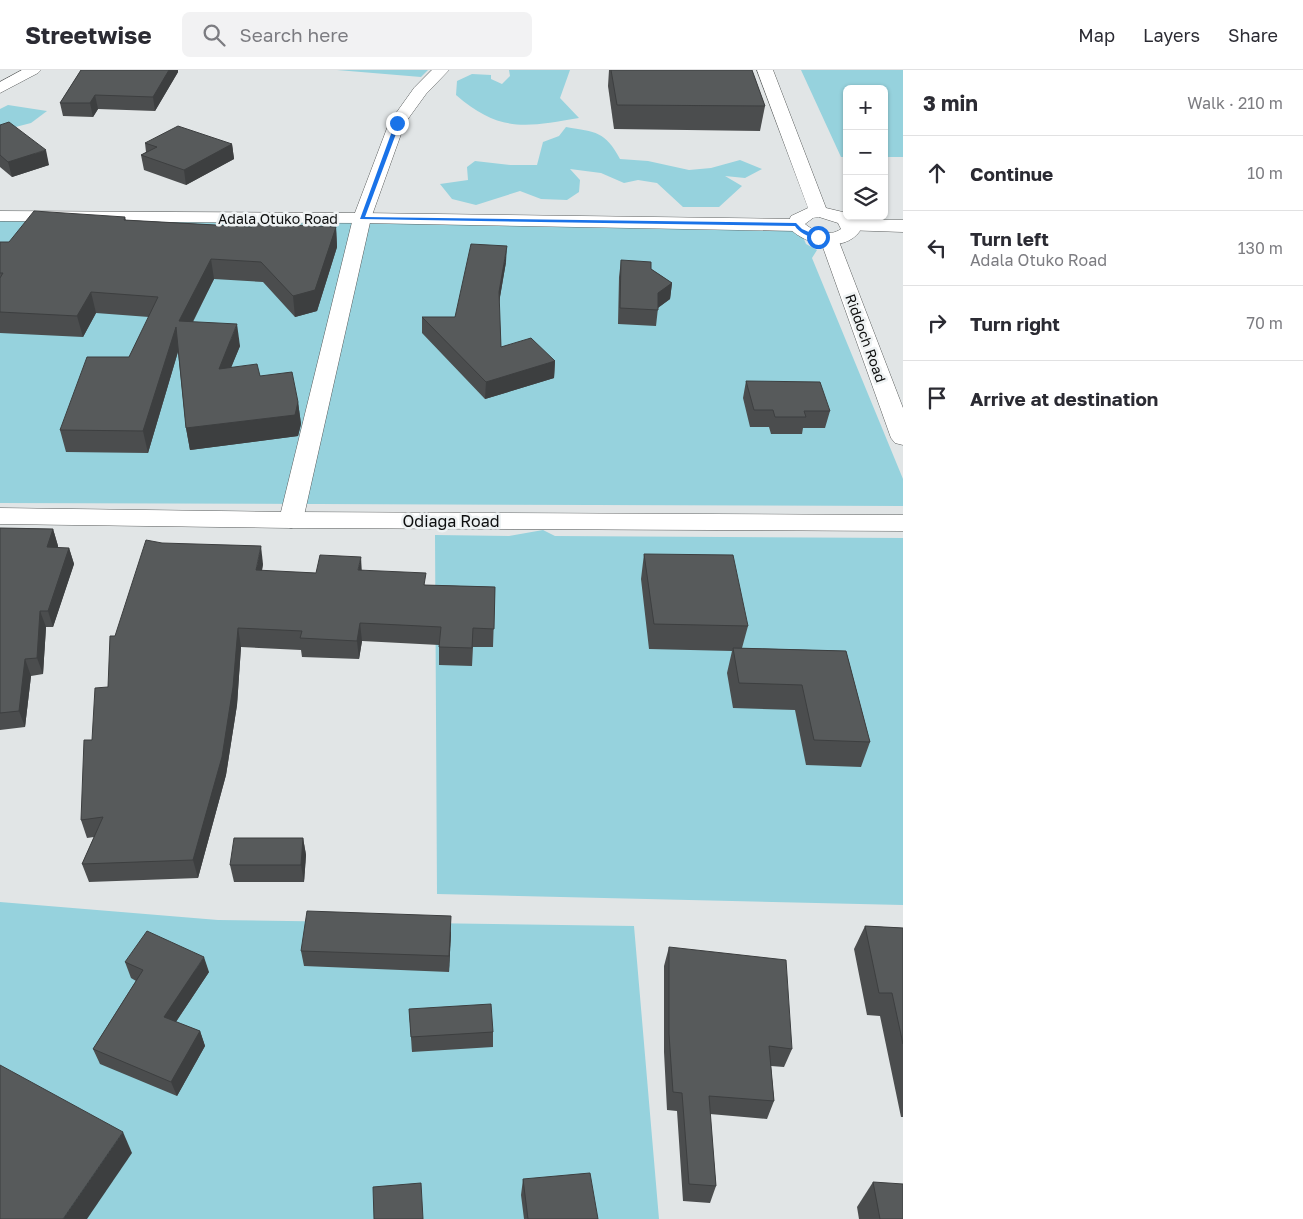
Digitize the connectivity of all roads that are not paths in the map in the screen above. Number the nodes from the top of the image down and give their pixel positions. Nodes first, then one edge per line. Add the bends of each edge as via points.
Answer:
1 (33, 70) edge
2 (440, 70) edge
3 (765, 70) edge
4 (0, 88) edge
5 (819, 212) junction
6 (0, 216) edge
7 (362, 218) junction
8 (796, 225) junction
9 (851, 226) junction
10 (903, 226) edge
11 (829, 239) junction
12 (903, 438) edge
13 (0, 516) edge
14 (292, 520) junction
15 (903, 523) edge

1 - 4 street
2 - 7 street via 397,123
3 - 5 street
5 - 8 street via 801,216
5 - 9 street via 840,216
6 - 7 street, Adala Otuko Road
7 - 8 street, Adala Otuko Road
7 - 14 street
8 - 11 street via 808,234
9 - 10 street
9 - 11 street via 847,235
11 - 12 street, Riddoch Road
13 - 14 street, Odiaga Road
14 - 15 street, Odiaga Road

